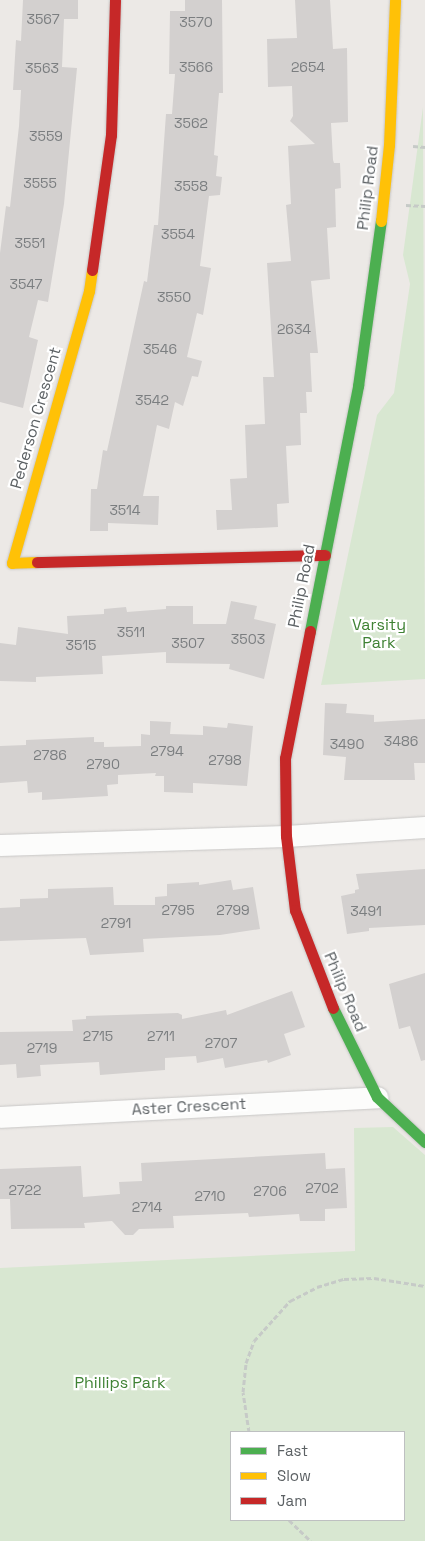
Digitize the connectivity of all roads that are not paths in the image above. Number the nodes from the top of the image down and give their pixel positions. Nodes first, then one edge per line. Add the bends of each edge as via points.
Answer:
1 (115, 0) edge
2 (395, 0) edge
3 (324, 555) junction
4 (425, 827) edge
5 (286, 836) junction
6 (0, 845) edge
7 (377, 1097) junction
8 (0, 1117) edge
9 (425, 1142) edge

1 - 3 street, Pederson Crescent via 112,135 89,291 12,563
2 - 3 street, Philip Road via 389,144 383,203 358,386
3 - 5 street, Philip Road via 285,758
4 - 5 street
5 - 6 street
5 - 7 street, Philip Road via 295,910 337,1019
7 - 8 street, Aster Crescent
7 - 9 street, Philip Road

